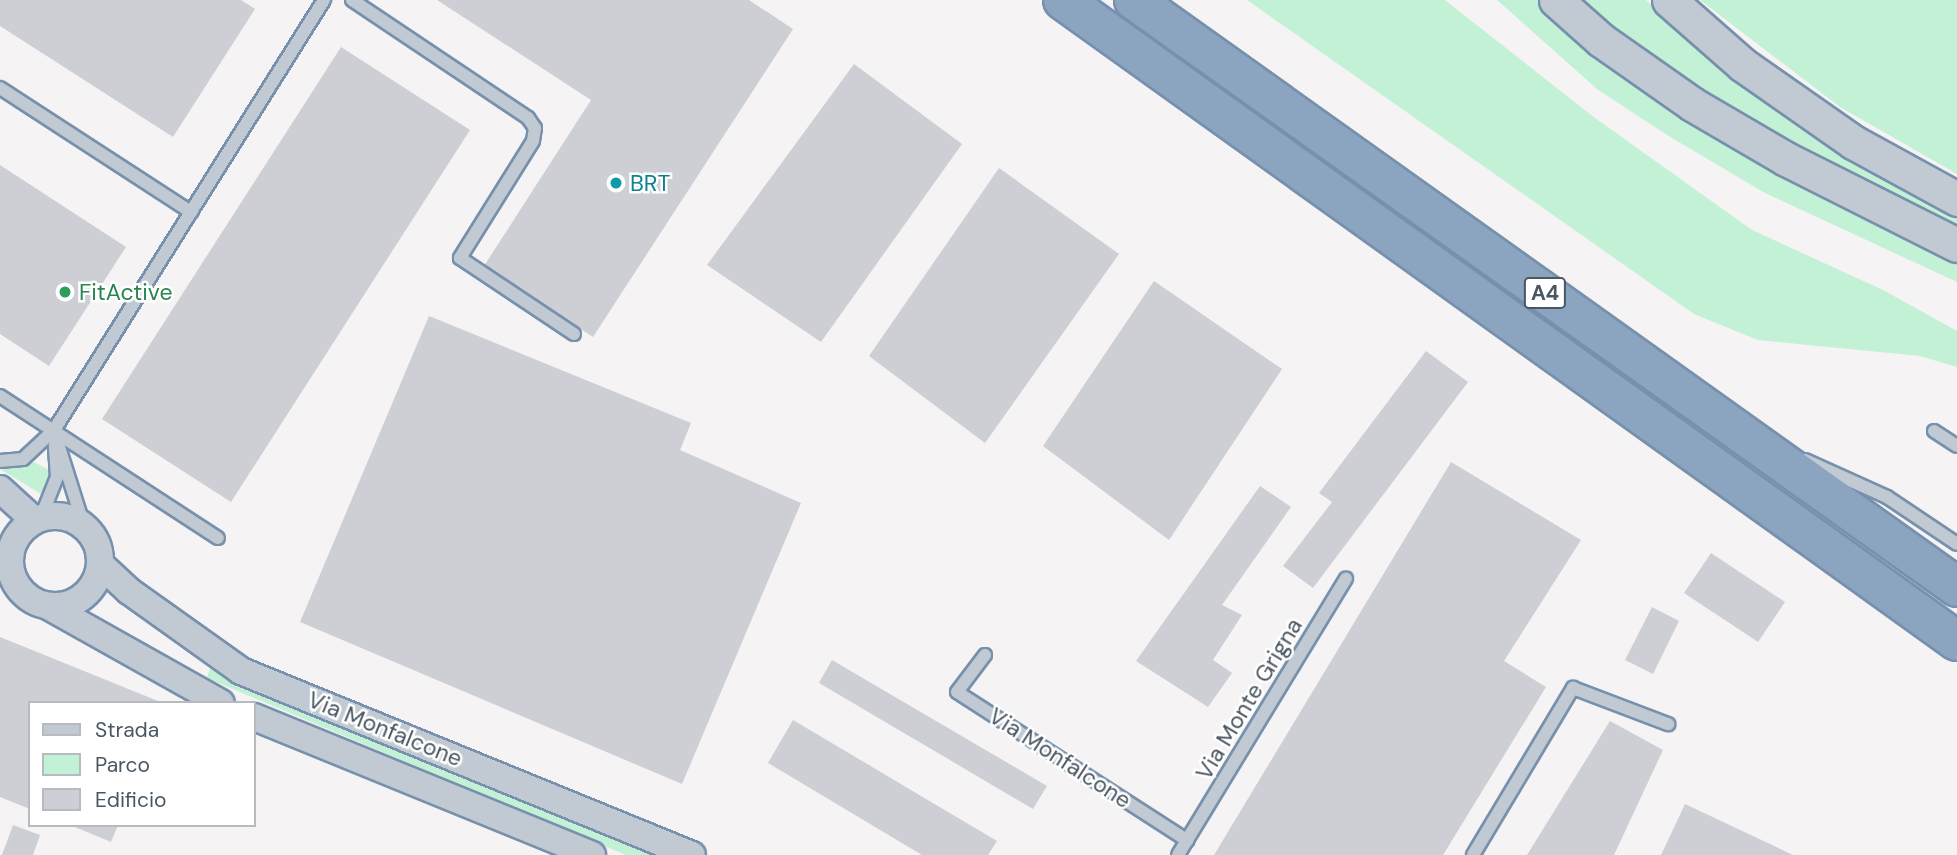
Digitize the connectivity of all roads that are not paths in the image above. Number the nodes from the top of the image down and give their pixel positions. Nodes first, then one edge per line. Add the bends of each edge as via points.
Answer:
1 (309, 0) edge
2 (324, 0) edge
3 (352, 0) edge
4 (1063, 0) edge
5 (1134, 0) edge
6 (1556, 0) edge
7 (1669, 0) edge
8 (316, 12) junction
9 (0, 88) edge
10 (1957, 199) edge
11 (191, 212) junction
12 (1957, 245) edge
13 (574, 334) dead end
14 (0, 396) edge
15 (54, 430) junction
16 (1934, 431) dead end
17 (1752, 440) junction
18 (1957, 446) edge
19 (0, 461) edge
20 (0, 489) edge
21 (38, 519) junction
22 (84, 526) junction
23 (218, 538) dead end
24 (6, 543) edge
25 (1957, 544) edge
26 (100, 564) junction
27 (1346, 579) dead end
28 (1957, 587) edge
29 (8, 593) edge
30 (48, 606) junction
31 (1957, 641) edge
32 (985, 655) dead end
33 (217, 701) edge
34 (256, 718) edge
35 (1668, 724) dead end
36 (1187, 840) junction
37 (592, 855) edge
38 (692, 855) edge
39 (1178, 855) edge
40 (1473, 855) edge

1 - 8 lane
2 - 8 lane
3 - 13 lane via 528,118 535,128 533,141 460,258
4 - 31 highway, A4
5 - 17 highway, A4
6 - 12 street via 1601,40 1692,104 1786,159
7 - 10 street via 1743,65 1853,142
8 - 11 lane
9 - 11 lane
11 - 15 lane
14 - 15 lane
15 - 19 lane via 23,459
15 - 21 lane via 57,478
15 - 22 lane
15 - 23 lane
16 - 18 lane
17 - 25 lane via 1858,481
17 - 28 highway, A4
20 - 21 street
21 - 22 street via 70,518
21 - 24 street
22 - 26 street via 99,548
24 - 29 street
26 - 30 street via 93,586 83,597 64,606
26 - 38 street, Via Monfalcone via 241,671
27 - 36 lane, Via Monte Grigna
29 - 30 street
30 - 33 street
32 - 36 lane, Via Monfalcone via 957,692
34 - 37 street, Via Monfalcone
35 - 40 lane via 1573,688
36 - 39 lane

